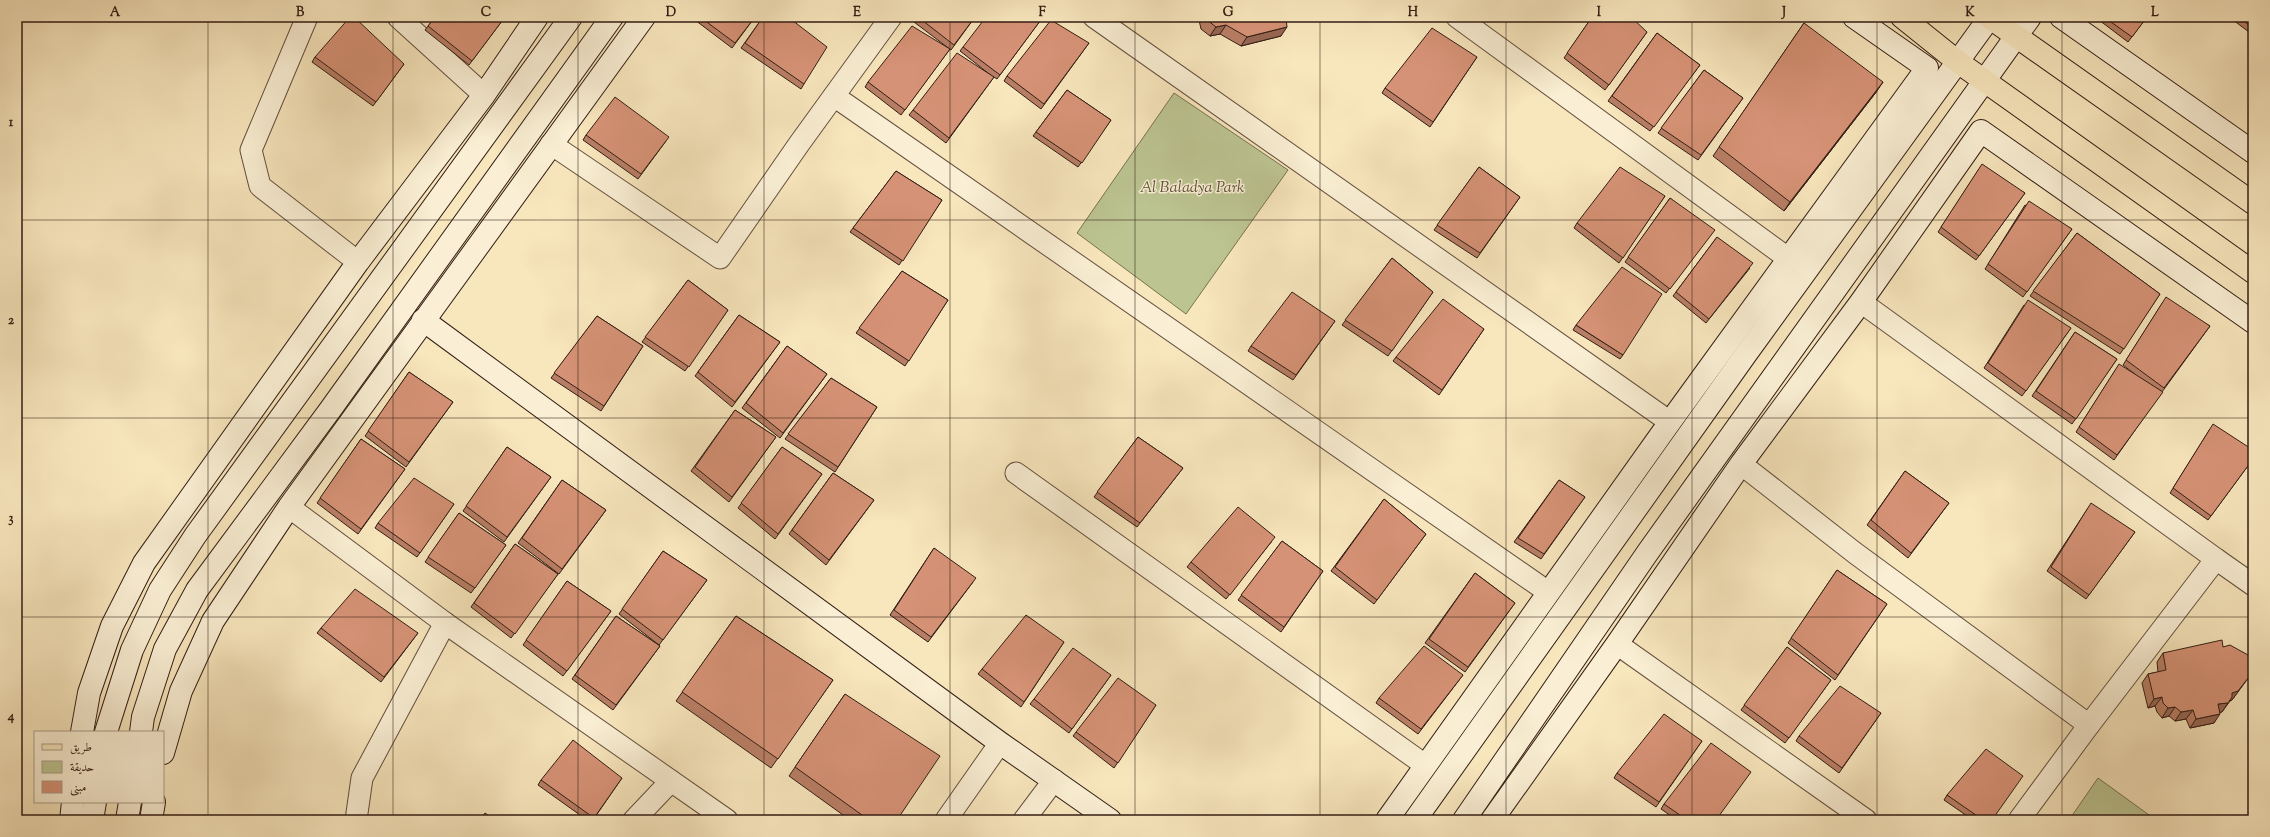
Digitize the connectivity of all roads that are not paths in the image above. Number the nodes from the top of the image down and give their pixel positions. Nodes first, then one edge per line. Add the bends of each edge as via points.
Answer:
1 (307, 17) edge
2 (398, 17) edge
3 (536, 17) edge
4 (571, 17) edge
5 (612, 17) edge
6 (644, 17) edge
7 (891, 17) edge
8 (1094, 17) edge
9 (1457, 17) edge
10 (1854, 17) edge
11 (1902, 17) edge
12 (1990, 17) edge
13 (2030, 17) edge
14 (2061, 17) edge
15 (2017, 36) junction
16 (1958, 62) junction
17 (1986, 81) junction
18 (484, 95) junction
19 (834, 96) junction
20 (551, 144) junction
21 (2253, 152) edge
22 (2253, 203) edge
23 (1789, 259) junction
24 (358, 262) junction
25 (2253, 272) edge
26 (1861, 302) junction
27 (423, 320) junction
28 (2253, 322) edge
29 (1670, 422) junction
30 (1741, 464) junction
31 (1016, 473) dead end
32 (290, 507) junction
33 (2216, 559) junction
34 (2253, 585) edge
35 (1548, 592) junction
36 (446, 623) junction
37 (1617, 644) junction
38 (2089, 725) junction
39 (82, 731) edge
40 (106, 731) edge
41 (141, 731) edge
42 (1000, 743) junction
43 (164, 750) edge
44 (1425, 765) junction
45 (1054, 780) junction
46 (671, 781) junction
47 (73, 803) edge
48 (95, 803) edge
49 (130, 803) edge
50 (154, 803) edge
51 (1496, 818) edge
52 (71, 820) edge
53 (92, 820) edge
54 (127, 820) edge
55 (151, 820) edge
56 (356, 820) edge
57 (634, 820) edge
58 (727, 820) edge
59 (946, 820) edge
60 (1024, 820) edge
61 (1110, 820) edge
62 (1387, 820) edge
63 (1415, 820) edge
64 (1464, 820) edge
65 (1866, 820) edge
66 (2019, 820) edge

1 - 24 street via 251,150 260,186
2 - 18 street
3 - 18 main road
4 - 40 main road via 195,536 160,590 132,650
5 - 41 main road via 330,410 197,590 165,648 143,717
6 - 20 main road
7 - 19 street
8 - 29 street
9 - 23 street
10 - 23 main road via 1927,68
11 - 16 main road
12 - 15 main road
12 - 16 main road
13 - 15 main road
14 - 21 main road
15 - 17 main road
15 - 22 main road
16 - 17 main road
16 - 63 main road via 1746,354
17 - 25 main road
17 - 64 main road via 1648,552
18 - 24 main road
19 - 20 street via 720,258
19 - 35 street
20 - 27 main road
23 - 29 main road
24 - 39 main road via 144,563 112,626 89,693
26 - 28 main road via 1981,131
26 - 30 main road
26 - 33 street
27 - 32 main road
27 - 42 main road
29 - 35 main road
30 - 37 main road
30 - 38 street via 1855,553
31 - 44 street
32 - 36 street
32 - 43 main road via 213,621 181,691
33 - 34 street
33 - 38 street
35 - 44 main road
36 - 46 street
36 - 56 street via 362,778
37 - 51 main road
37 - 65 street
38 - 66 street
42 - 45 main road
42 - 59 street
44 - 62 main road
45 - 60 street
45 - 61 main road
46 - 57 street
46 - 58 street
47 - 52 main road
48 - 53 main road
49 - 54 main road
50 - 55 main road

